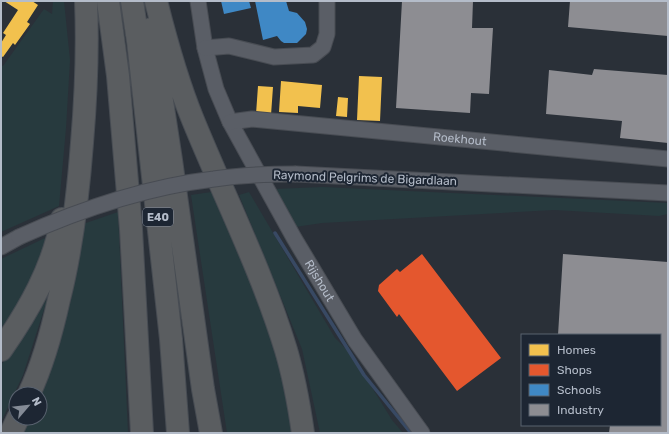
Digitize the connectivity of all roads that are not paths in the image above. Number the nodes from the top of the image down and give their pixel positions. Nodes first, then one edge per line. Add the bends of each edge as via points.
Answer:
1 (86, 1) edge
2 (108, 1) edge
3 (132, 1) edge
4 (146, 1) edge
5 (156, 1) edge
6 (198, 1) edge
7 (327, 1) edge
8 (205, 48) junction
9 (88, 49) junction
10 (230, 122) junction
11 (668, 159) edge
12 (668, 193) edge
13 (1, 247) edge
14 (1, 350) edge
15 (32, 386) edge
16 (142, 433) edge
17 (178, 433) edge
18 (212, 433) edge
19 (303, 433) edge
20 (422, 433) edge

1 - 9 highway
2 - 16 highway, E40 via 118,76 131,229
3 - 17 highway, E40 via 171,339
4 - 18 highway via 203,389
5 - 19 highway via 164,34 192,118 248,246 275,317 292,373
6 - 8 street
7 - 8 street via 327,34 323,47 313,55 274,57 229,46
8 - 10 street via 216,89
9 - 14 highway via 77,75 73,140 60,229 42,283
9 - 15 highway via 79,191 67,268 52,328
10 - 11 street, Roekhout via 252,119
10 - 20 street, Rijshout via 294,238 355,340
12 - 13 street, Raymond Pelgrims de Bigardlaan, bridge via 296,174 214,178 167,187 82,210

